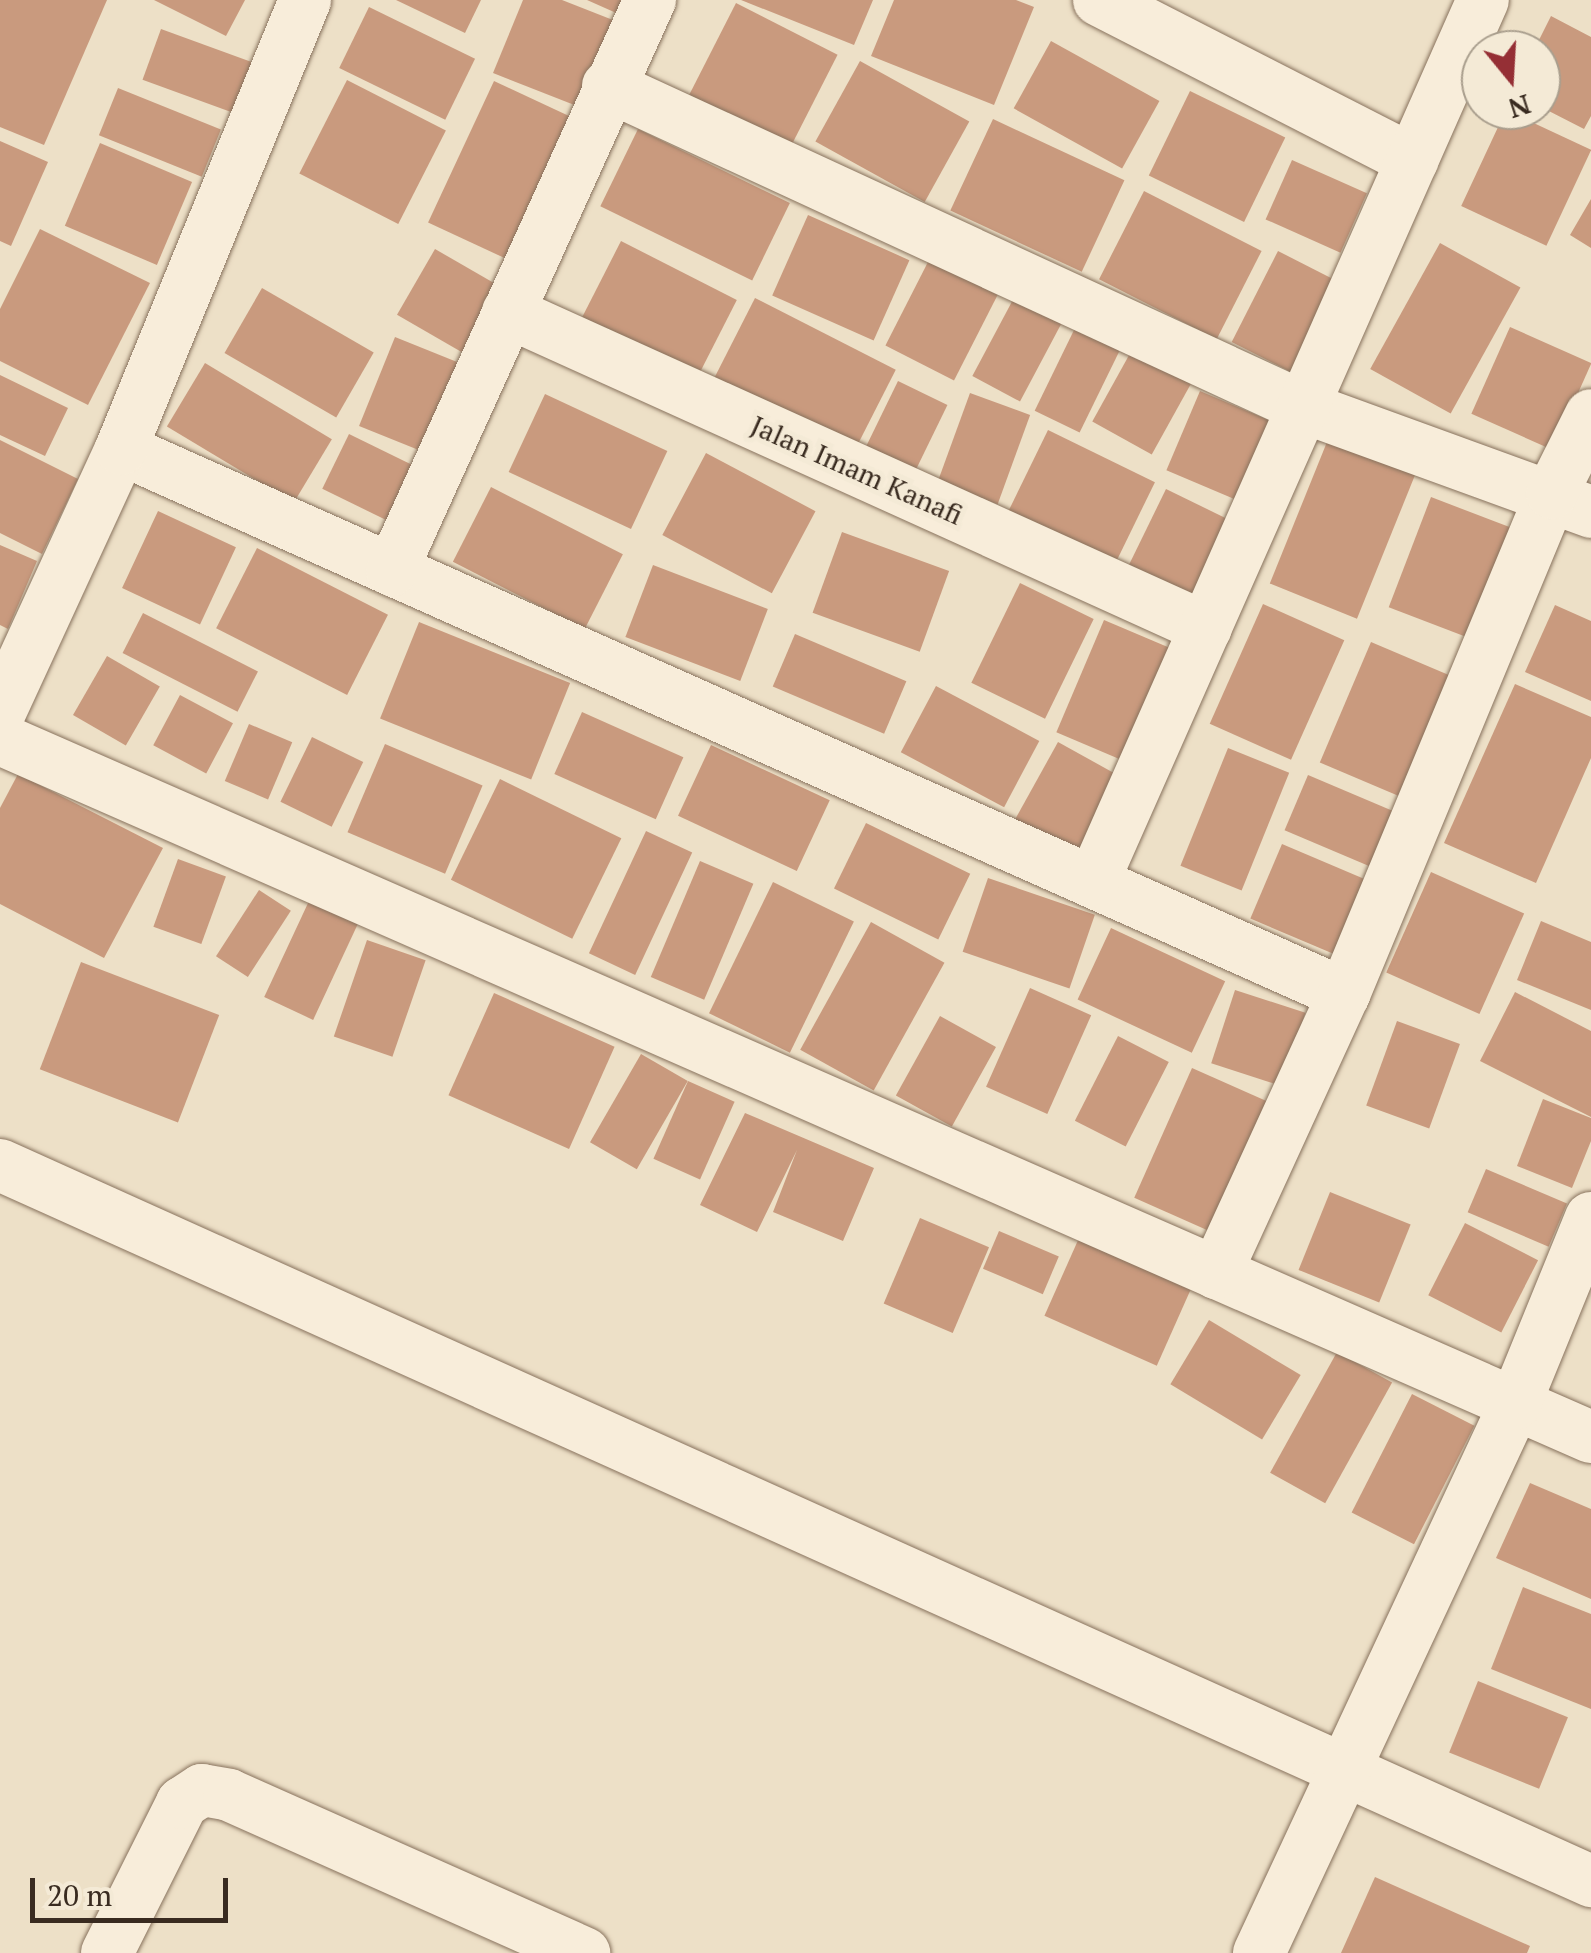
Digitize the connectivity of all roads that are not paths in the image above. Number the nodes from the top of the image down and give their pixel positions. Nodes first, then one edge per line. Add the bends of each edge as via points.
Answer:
1 (305, 0) edge
2 (650, 0) edge
3 (1099, 0) edge
4 (1483, 0) edge
5 (608, 86) junction
6 (1412, 160) junction
7 (508, 312) junction
8 (1303, 406) junction
9 (1591, 414) edge
10 (120, 449) junction
11 (1571, 502) edge
12 (392, 570) junction
13 (1206, 628) junction
14 (0, 712) edge
15 (0, 739) edge
16 (1093, 882) junction
17 (1344, 994) junction
18 (3, 1174) edge
19 (1591, 1218) edge
20 (1216, 1273) junction
21 (1516, 1404) junction
22 (1591, 1437) edge
23 (1350, 1770) junction
24 (1591, 1881) edge
25 (107, 1953) edge
26 (584, 1953) edge
27 (1259, 1953) edge

1 - 10 street
2 - 5 street
3 - 6 street
4 - 6 street
5 - 7 street
5 - 8 street
6 - 8 street
7 - 12 street
7 - 13 street, Jalan Imam Kanafi
8 - 11 street
8 - 13 street
9 - 11 street
10 - 12 street
10 - 14 street
11 - 17 street
12 - 16 street
13 - 16 street
15 - 20 street
16 - 17 street
17 - 20 street
18 - 23 street
19 - 21 street
20 - 21 street
21 - 22 street
21 - 23 street
23 - 24 street
23 - 27 street
25 - 26 street via 182,1803 202,1790 229,1795

